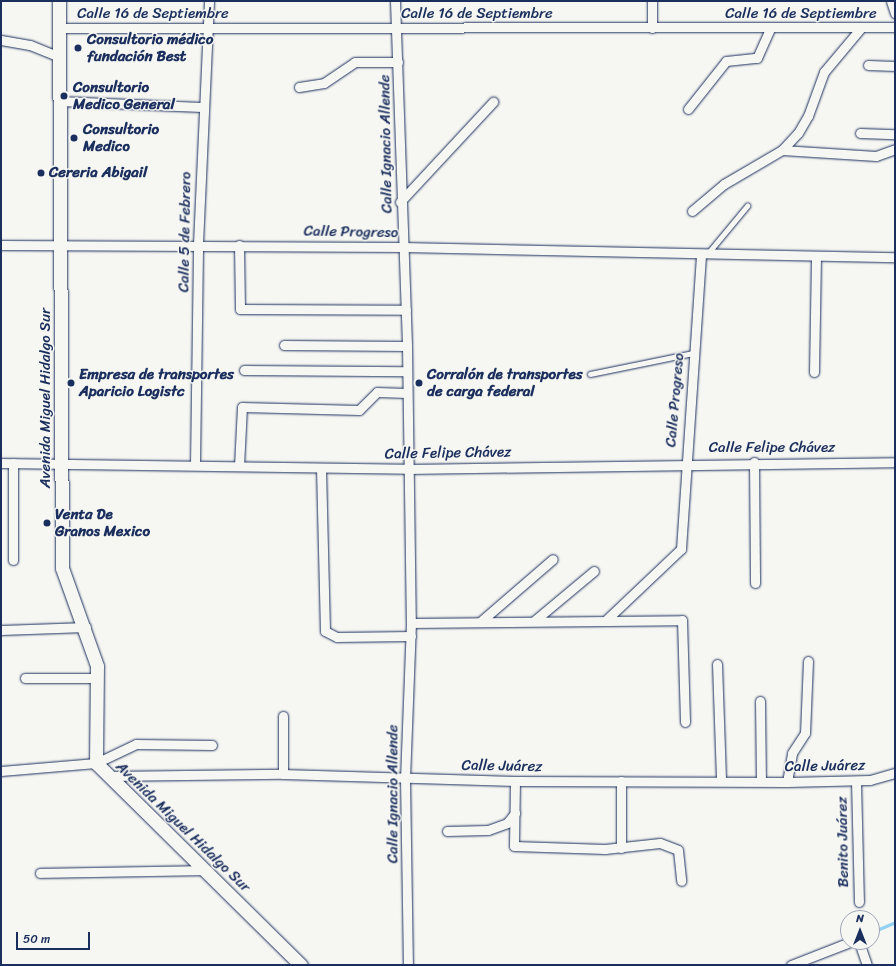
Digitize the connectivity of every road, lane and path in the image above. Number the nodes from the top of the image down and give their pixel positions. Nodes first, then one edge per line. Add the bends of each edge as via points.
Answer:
1 (59, 1) edge
2 (209, 1) edge
3 (395, 1) edge
4 (652, 1) edge
5 (891, 1) edge
6 (895, 13) edge
7 (895, 27) edge
8 (59, 28) junction
9 (208, 28) junction
10 (397, 28) junction
11 (652, 28) junction
12 (770, 29) junction
13 (860, 29) junction
14 (1, 40) edge
15 (59, 57) junction
16 (398, 62) junction
17 (868, 65) dead end
18 (895, 66) edge
19 (299, 87) dead end
20 (58, 100) junction
21 (493, 102) dead end
22 (203, 107) junction
23 (688, 109) dead end
24 (860, 133) dead end
25 (895, 134) edge
26 (895, 149) edge
27 (782, 150) junction
28 (400, 202) junction
29 (747, 206) dead end
30 (692, 211) dead end
31 (198, 244) junction
32 (1, 245) edge
33 (62, 245) junction
34 (239, 245) junction
35 (403, 247) junction
36 (705, 254) junction
37 (816, 257) junction
38 (895, 257) edge
39 (406, 310) junction
40 (284, 345) dead end
41 (407, 346) junction
42 (693, 353) junction
43 (244, 370) dead end
44 (407, 372) junction
45 (814, 372) dead end
46 (590, 374) dead end
47 (407, 393) junction
48 (684, 462) junction
49 (754, 462) junction
50 (895, 462) edge
51 (13, 463) junction
52 (62, 463) junction
53 (1, 464) edge
54 (195, 465) junction
55 (239, 466) junction
56 (321, 468) junction
57 (407, 469) junction
58 (554, 559) dead end
59 (13, 560) dead end
60 (594, 571) dead end
61 (755, 583) dead end
62 (534, 621) junction
63 (605, 621) junction
64 (480, 622) junction
65 (411, 623) junction
66 (86, 627) junction
67 (1, 630) edge
68 (411, 636) junction
69 (808, 661) dead end
70 (717, 664) dead end
71 (25, 678) dead end
72 (98, 678) junction
73 (760, 701) dead end
74 (283, 716) dead end
75 (685, 722) dead end
76 (212, 744) dead end
77 (96, 763) junction
78 (1, 771) edge
79 (895, 772) edge
80 (283, 774) junction
81 (107, 776) junction
82 (405, 778) junction
83 (515, 781) junction
84 (621, 781) junction
85 (721, 781) junction
86 (760, 781) junction
87 (856, 781) junction
88 (787, 782) junction
89 (515, 813) junction
90 (447, 831) dead end
91 (621, 848) junction
92 (205, 870) junction
93 (40, 874) dead end
94 (681, 881) dead end
95 (859, 902) dead end
96 (840, 946) edge
97 (862, 950) edge
98 (301, 965) edge
99 (408, 965) edge
100 (791, 965) edge
101 (867, 965) edge

1 - 8 main road, Avenida Miguel Hidalgo Sur
2 - 9 street, Calle 5 de Febrero
3 - 10 street, Calle Ignacio Allende
4 - 11 street
5 - 6 street
7 - 13 street, Calle 16 de Septiembre
8 - 9 street, Calle 16 de Septiembre
8 - 15 main road, Avenida Miguel Hidalgo Sur
9 - 10 street, Calle 16 de Septiembre
9 - 22 street, Calle 5 de Febrero
10 - 11 street, Calle 16 de Septiembre
10 - 16 street, Calle Ignacio Allende
11 - 12 street, Calle 16 de Septiembre
12 - 13 street, Calle 16 de Septiembre
12 - 23 street via 757,58 726,61
13 - 27 street via 824,72 808,116
14 - 15 street via 30,45
15 - 20 main road, Avenida Miguel Hidalgo Sur
16 - 19 street via 355,62 324,83
16 - 28 street, Calle Ignacio Allende
17 - 18 street
20 - 22 street
20 - 33 main road, Avenida Miguel Hidalgo Sur
21 - 28 street
22 - 31 street, Calle 5 de Febrero
24 - 25 street
26 - 27 street via 876,156
27 - 30 street via 724,184
28 - 35 street, Calle Ignacio Allende
29 - 36 lane
31 - 33 street, Calle Progreso
31 - 34 street, Calle Progreso
31 - 54 street, Calle 5 de Febrero
32 - 33 street, Calle Progreso
33 - 52 main road, Avenida Miguel Hidalgo Sur
34 - 35 street, Calle Progreso
34 - 39 street via 240,309
35 - 36 street, Calle Progreso
35 - 39 street, Calle Ignacio Allende
36 - 37 street, Calle Progreso
36 - 42 street, Calle Progreso
37 - 38 street, Calle Progreso
37 - 45 street
39 - 41 street, Calle Ignacio Allende
40 - 41 street
41 - 44 street, Calle Ignacio Allende
42 - 46 lane
42 - 48 street, Calle Progreso
43 - 44 street
44 - 47 street, Calle Ignacio Allende
47 - 55 street via 377,392 359,410 246,405 240,411
47 - 57 street, Calle Ignacio Allende
48 - 49 street, Calle Felipe Chávez
48 - 57 street, Calle Felipe Chávez
48 - 63 street, Calle Progreso via 681,549
49 - 50 street, Calle Felipe Chávez
49 - 61 street
51 - 52 street, Calle Felipe Chávez
51 - 53 street, Calle Felipe Chávez
51 - 59 street
52 - 54 street, Calle Felipe Chávez
52 - 66 main road, Avenida Miguel Hidalgo Sur via 62,568
54 - 55 street, Calle Felipe Chávez
55 - 56 street, Calle Felipe Chávez
56 - 57 street, Calle Felipe Chávez
56 - 68 street via 325,630 337,637
57 - 65 street, Calle Ignacio Allende
58 - 64 street
60 - 62 street
62 - 63 street
62 - 64 street
63 - 75 street via 682,620
64 - 65 street
65 - 68 street, Calle Ignacio Allende
66 - 67 street
66 - 72 main road, Avenida Miguel Hidalgo Sur
68 - 82 street, Calle Ignacio Allende
69 - 88 street via 805,733 792,753
70 - 85 street
71 - 72 street
72 - 77 main road, Avenida Miguel Hidalgo Sur
73 - 86 street
74 - 80 street
76 - 77 street via 136,744
77 - 78 street
77 - 81 main road, Avenida Miguel Hidalgo Sur
79 - 87 street, Calle Juárez
80 - 81 street, Calle Juárez
80 - 82 street, Calle Juárez
81 - 92 main road, Avenida Miguel Hidalgo Sur
82 - 83 street, Calle Juárez
82 - 99 street, Calle Ignacio Allende
83 - 84 street, Calle Juárez
83 - 89 street
84 - 85 street, Calle Juárez
84 - 91 street
85 - 86 street, Calle Juárez
86 - 88 street, Calle Juárez
87 - 88 street, Calle Juárez
87 - 95 street, Benito Juárez
89 - 90 street via 507,823 488,830
89 - 91 street via 513,839 517,848
91 - 94 street via 646,843 672,846 681,860
92 - 93 street
92 - 98 main road, Avenida Miguel Hidalgo Sur
96 - 100 street
97 - 101 street

